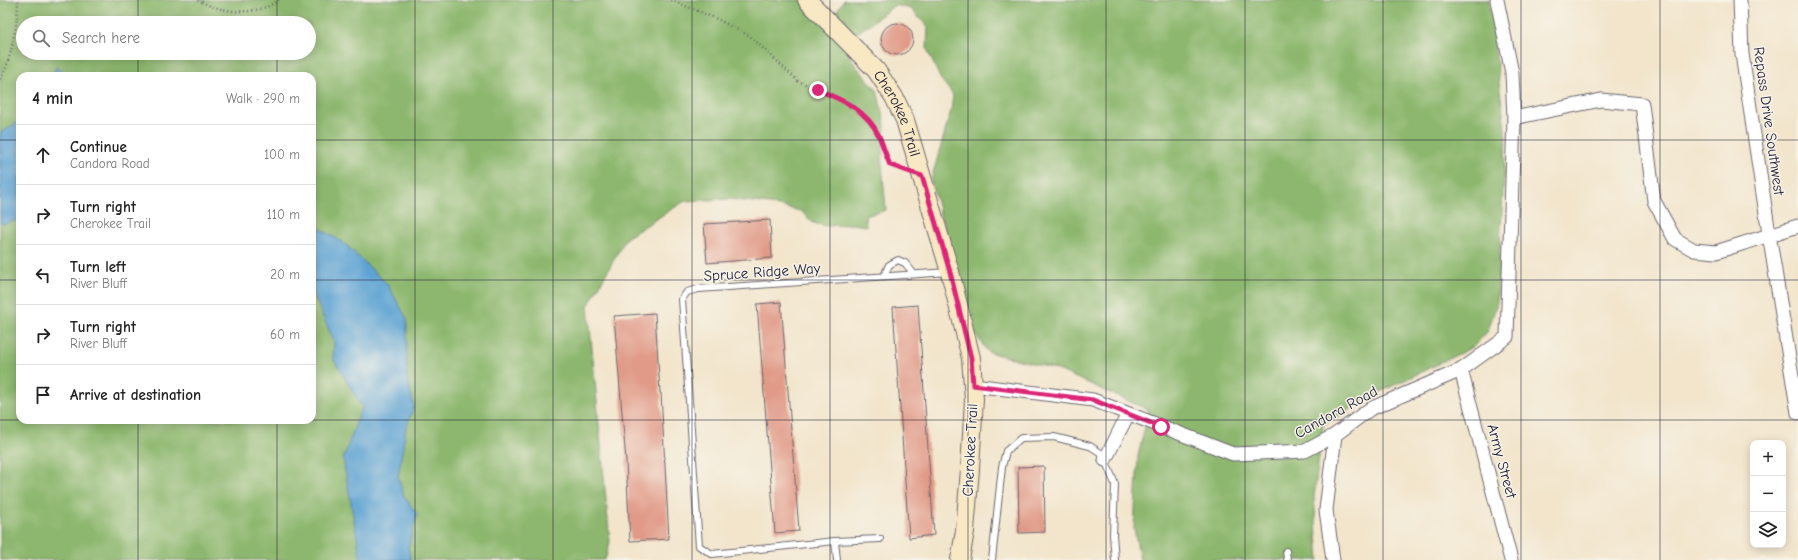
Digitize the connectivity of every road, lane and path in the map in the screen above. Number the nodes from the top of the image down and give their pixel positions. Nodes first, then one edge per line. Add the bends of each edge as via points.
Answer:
1 (18, 0) edge
2 (198, 0) edge
3 (278, 0) edge
4 (671, 0) edge
5 (807, 0) edge
6 (1497, 0) edge
7 (1740, 0) edge
8 (18, 16) edge
9 (16, 25) edge
10 (0, 79) edge
11 (1514, 118) junction
12 (922, 176) junction
13 (1798, 226) edge
14 (1769, 234) junction
15 (950, 272) junction
16 (914, 274) junction
17 (884, 276) junction
18 (1461, 370) junction
19 (973, 385) junction
20 (1798, 413) edge
21 (1128, 414) junction
22 (1335, 435) junction
23 (1105, 460) junction
24 (880, 539) dead end
25 (835, 541) junction
26 (1286, 551) dead end
27 (837, 560) edge
28 (960, 560) edge
29 (992, 560) edge
30 (1115, 560) edge
31 (1287, 560) edge
32 (1333, 560) edge
33 (1511, 560) edge

1 - 8 path
2 - 3 path via 214,8 230,11 260,9
4 - 12 path via 750,36 798,81 848,103 868,120 879,136 890,165
5 - 12 street, Cherokee Trail via 876,70 887,86 904,120
6 - 11 street via 1512,73
7 - 14 street, Repass Drive Southwest via 1742,54
9 - 10 path
11 - 14 street via 1601,100 1642,104 1654,201 1675,239 1694,250 1716,252
11 - 18 street, Candora Road via 1507,337
12 - 15 street, Cherokee Trail
13 - 14 street
14 - 20 street, Repass Drive Southwest
15 - 16 lane, Spruce Ridge Way
15 - 19 street, Cherokee Trail via 971,358
16 - 17 lane, Spruce Ridge Way
16 - 17 lane via 905,263 898,260 889,265
17 - 25 lane, Spruce Ridge Way via 698,289 687,292 682,299 699,546 712,554
18 - 22 street, Candora Road via 1370,409
18 - 33 street, Army Street
19 - 21 street, Candora Road via 1093,400
19 - 28 street, Cherokee Trail via 970,469
21 - 22 street, Candora Road via 1233,454 1305,451
21 - 23 street
22 - 32 street via 1326,510
23 - 29 lane via 1090,446 1054,437 1021,438 1006,451 1002,466
23 - 30 lane via 1115,484
24 - 25 lane
25 - 27 lane
26 - 31 lane

